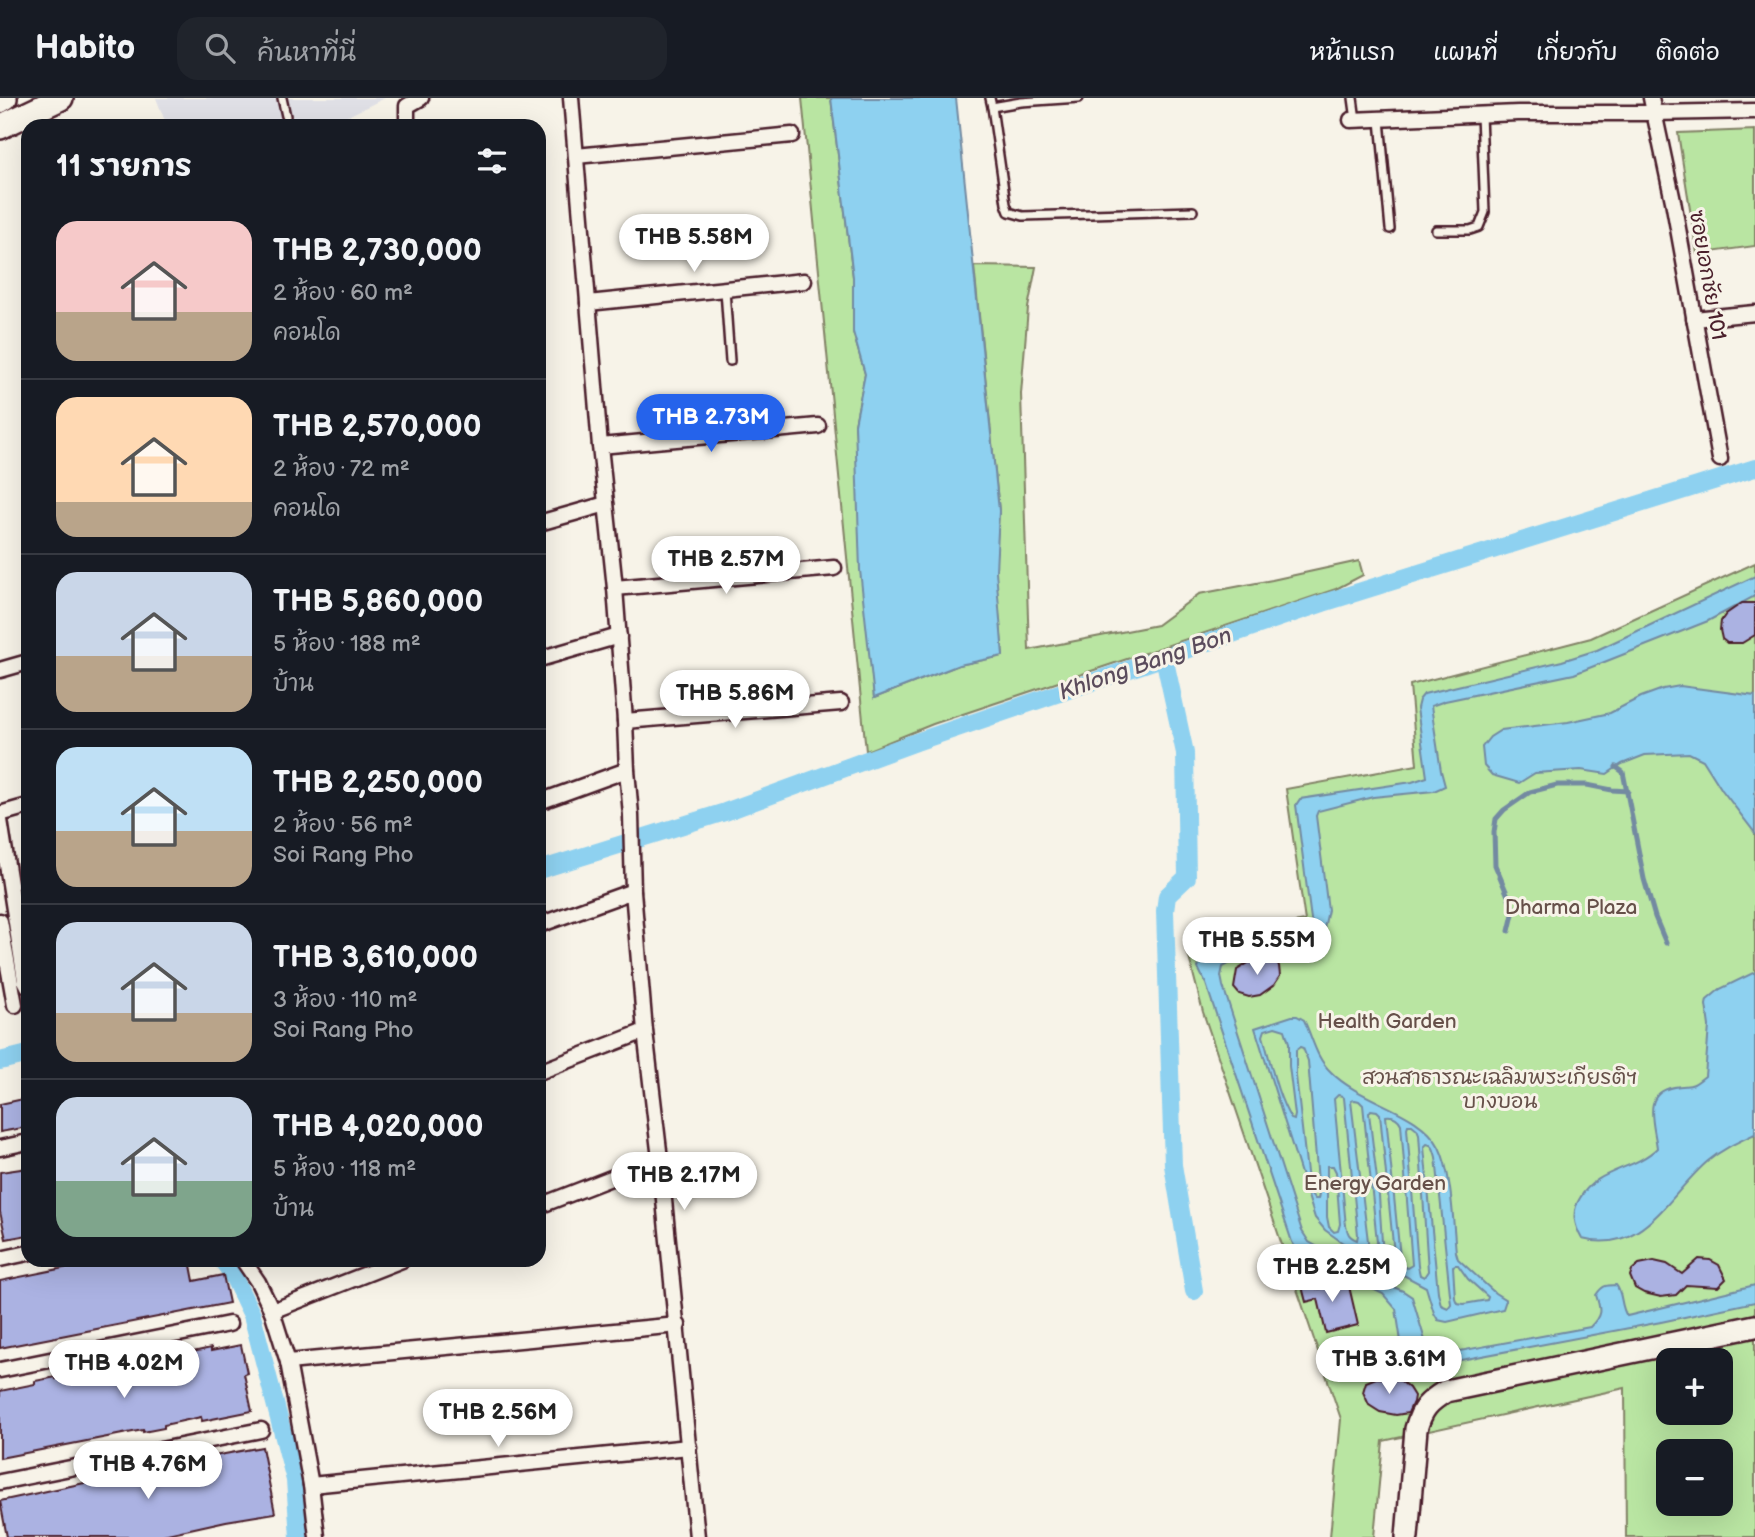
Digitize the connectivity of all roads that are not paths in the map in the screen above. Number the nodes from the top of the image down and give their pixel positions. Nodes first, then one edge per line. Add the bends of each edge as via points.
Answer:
1 (5, 98) edge
2 (61, 98) edge
3 (282, 98) edge
4 (421, 98) edge
5 (571, 98) edge
6 (990, 98) edge
7 (1079, 98) edge
8 (1353, 98) edge
9 (1651, 98) edge
10 (0, 101) edge
11 (992, 107) junction
12 (1755, 111) edge
13 (1654, 113) junction
14 (1481, 115) junction
15 (286, 116) dead end
16 (407, 119) edge
17 (1354, 120) joint
18 (1380, 120) junction
19 (0, 127) edge
20 (792, 135) dead end
21 (576, 156) junction
22 (1193, 211) dead end
23 (1390, 229) dead end
24 (1436, 230) dead end
25 (804, 281) dead end
26 (724, 289) junction
27 (588, 303) junction
28 (1755, 313) edge
29 (1694, 319) junction
30 (730, 362) dead end
31 (818, 426) dead end
32 (600, 446) junction
33 (1720, 459) dead end
34 (606, 504) junction
35 (546, 521) edge
36 (834, 568) dead end
37 (615, 588) junction
38 (619, 636) junction
39 (546, 657) edge
40 (21, 664) edge
41 (0, 670) edge
42 (841, 703) dead end
43 (625, 721) junction
44 (627, 770) junction
45 (546, 799) edge
46 (21, 808) edge
47 (0, 814) edge
48 (0, 820) edge
49 (633, 891) junction
50 (0, 920) edge
51 (546, 922) edge
52 (21, 961) edge
53 (15, 1005) dead end
54 (645, 1031) junction
55 (546, 1069) edge
56 (21, 1143) edge
57 (0, 1147) edge
58 (660, 1158) junction
59 (546, 1203) edge
60 (21, 1254) edge
61 (0, 1259) edge
62 (248, 1267) edge
63 (384, 1267) edge
64 (272, 1311) junction
65 (229, 1324) dead end
66 (678, 1325) junction
67 (1755, 1326) edge
68 (288, 1362) junction
69 (0, 1370) edge
70 (261, 1430) dead end
71 (689, 1447) junction
72 (0, 1482) edge
73 (311, 1485) junction
74 (317, 1537) edge
75 (697, 1537) edge
76 (1407, 1537) edge

1 - 10 main road
2 - 19 main road
3 - 15 lane
4 - 16 street via 407,106
5 - 21 street
6 - 11 lane
7 - 11 lane
8 - 17 lane
9 - 13 street, ซอยเอกชัย 101
11 - 22 lane via 1009,212 1023,216
12 - 13 street
13 - 14 street
13 - 29 street, ซอยเอกชัย 101
14 - 18 street
14 - 24 lane via 1485,212 1479,227
17 - 18 street
18 - 23 lane
20 - 21 street
21 - 27 street
25 - 26 street
26 - 27 street
26 - 30 lane
27 - 32 street
28 - 29 street
29 - 33 street, ซอยเอกชัย 101
31 - 32 street
32 - 34 street
34 - 35 street
34 - 37 street
36 - 37 street
37 - 38 street
38 - 39 street
38 - 43 street
40 - 41 street
42 - 43 street
43 - 44 street
44 - 45 street
44 - 49 street
46 - 47 street
48 - 52 street
49 - 51 street
49 - 54 street
50 - 53 street
54 - 55 street
54 - 58 street
56 - 57 street
58 - 59 street
58 - 66 street
60 - 61 street
62 - 64 street
63 - 64 street
64 - 68 street
65 - 69 street
66 - 68 street
66 - 71 street
67 - 76 street via 1446,1391 1431,1400 1416,1429
68 - 73 street
70 - 72 street
71 - 73 street
71 - 75 street
73 - 74 street

